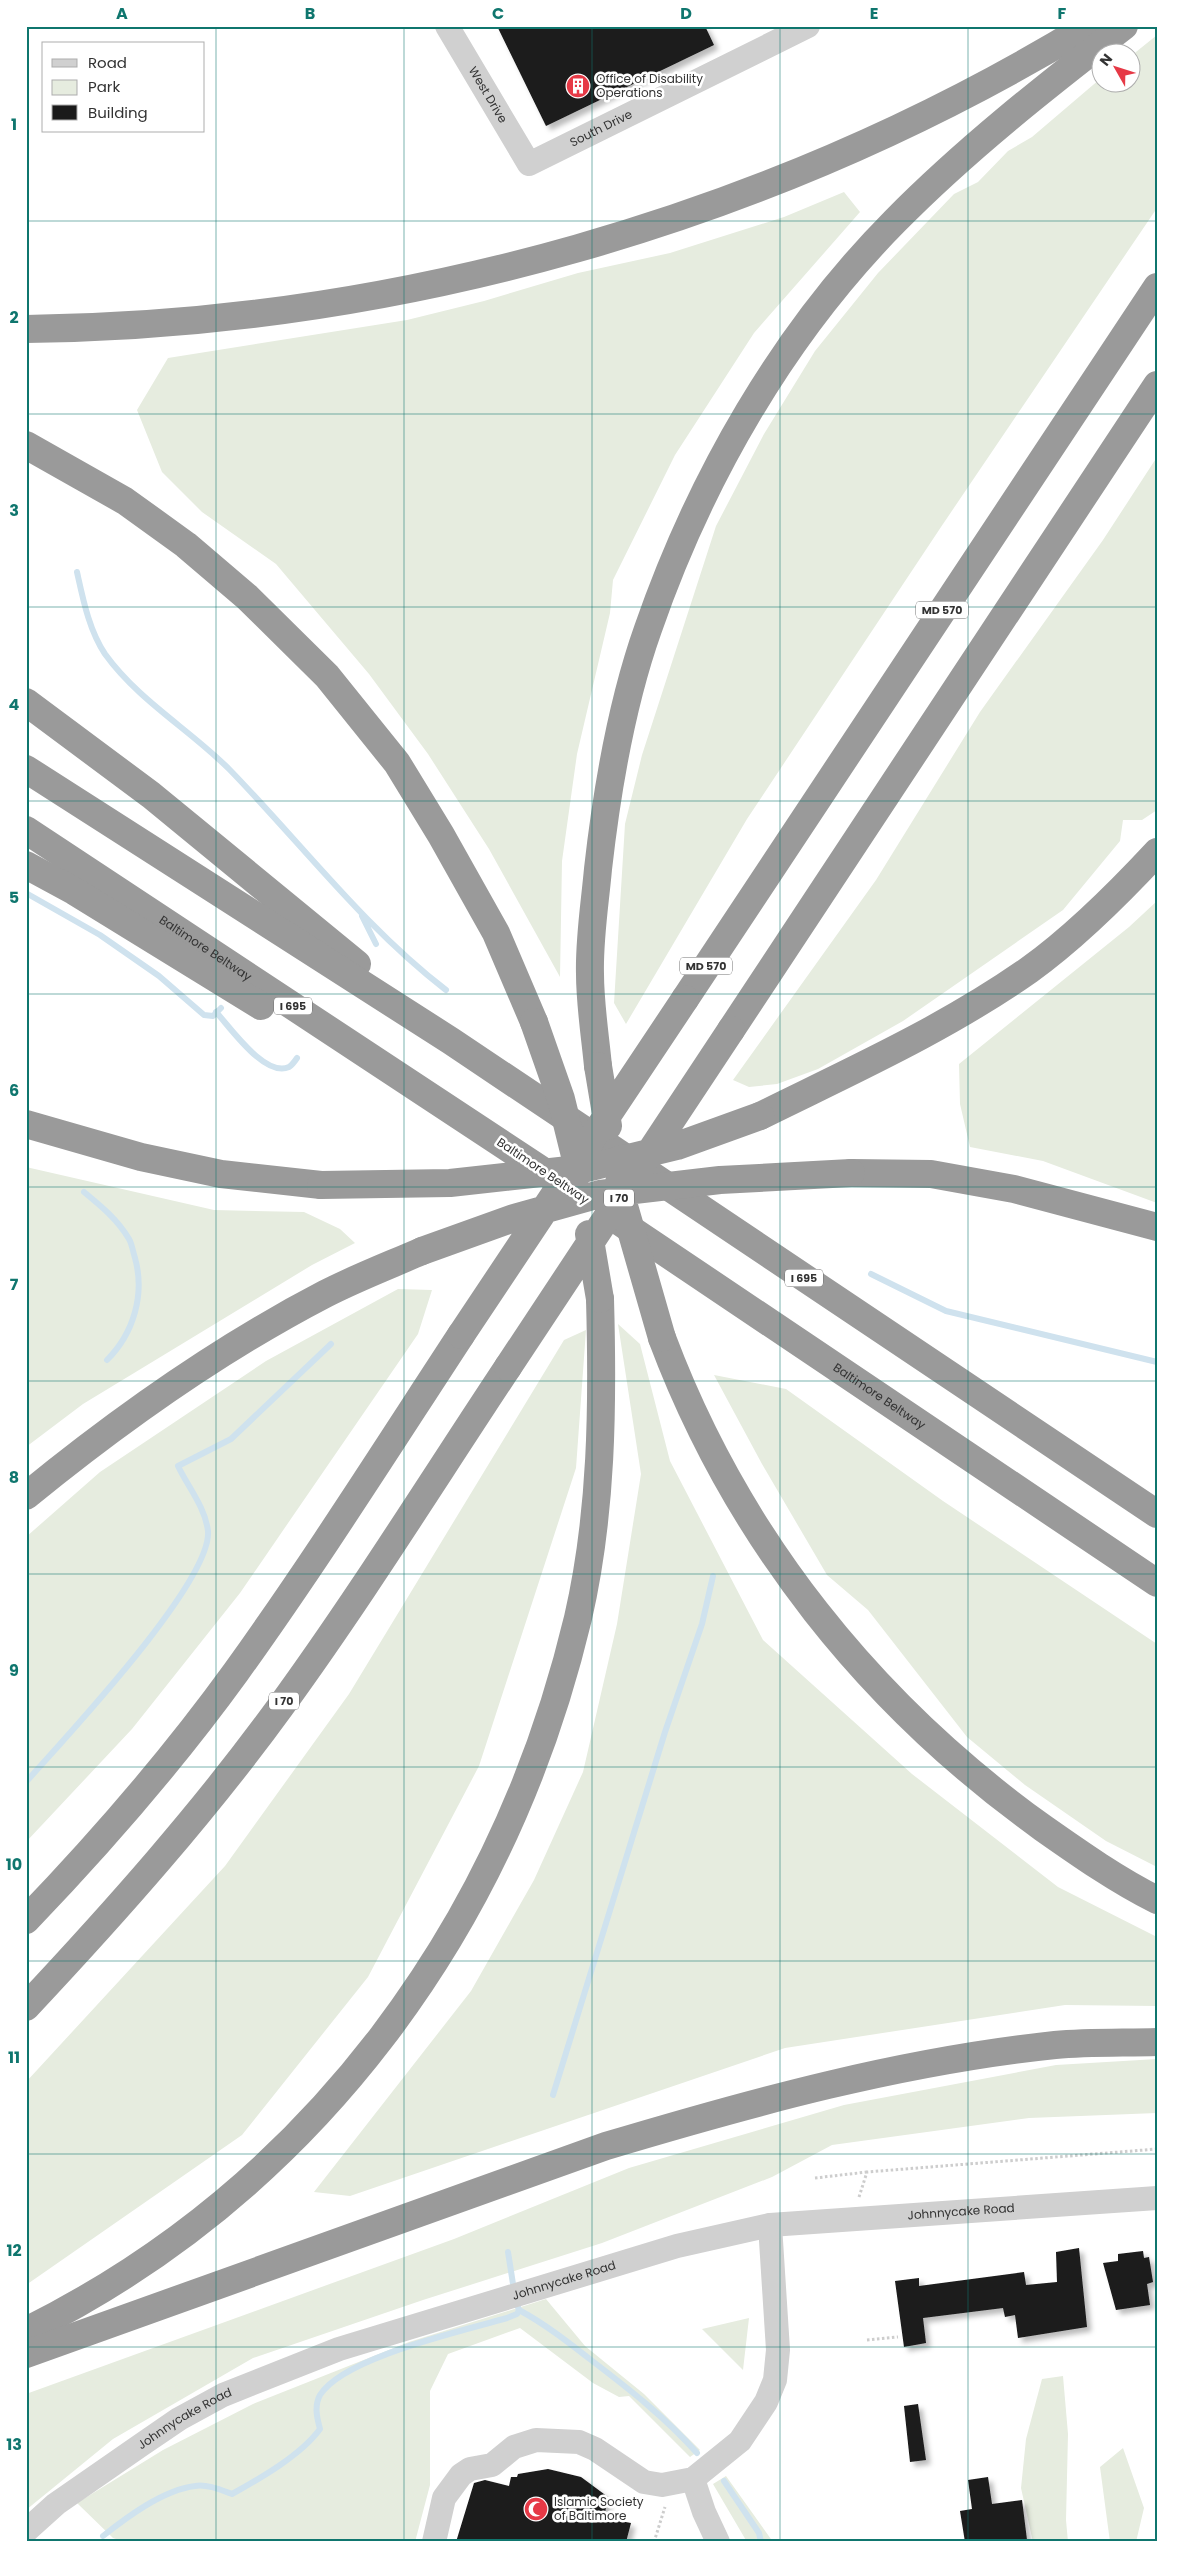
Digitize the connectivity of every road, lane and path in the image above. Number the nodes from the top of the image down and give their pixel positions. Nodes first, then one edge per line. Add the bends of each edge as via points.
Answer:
1 (447, 26) edge
2 (808, 26) edge
3 (1088, 26) edge
4 (1124, 26) edge
5 (529, 164) joint
6 (1157, 287) edge
7 (26, 329) edge
8 (1157, 385) edge
9 (26, 444) edge
10 (26, 702) edge
11 (26, 769) edge
12 (26, 830) edge
13 (1157, 852) edge
14 (26, 865) edge
15 (451, 1041) junction
16 (26, 1124) edge
17 (560, 1182) junction
18 (1157, 1227) edge
19 (26, 1496) edge
20 (1157, 1514) edge
21 (1157, 1583) edge
22 (1157, 1900) edge
23 (26, 1920) edge
24 (26, 2007) edge
25 (1157, 2042) edge
26 (1157, 2150) edge
27 (867, 2172) junction
28 (816, 2178) dead end
29 (1157, 2198) edge
30 (859, 2217) junction
31 (770, 2225) junction
32 (26, 2331) edge
33 (898, 2338) dead end
34 (867, 2340) dead end
35 (26, 2354) edge
36 (693, 2479) junction
37 (662, 2486) junction
38 (26, 2532) edge
39 (434, 2542) edge
40 (654, 2542) edge
41 (718, 2542) edge

1 - 5 street, West Drive
2 - 5 street, South Drive
3 - 7 highway via 969,94 899,129 786,178 586,246 408,288 280,310 158,324
4 - 22 highway, bridge via 993,131 900,216 811,320 772,374 737,433 675,558 647,630 629,694 603,819 590,974 598,1066 620,1197 662,1338 682,1392 765,1542 812,1608 866,1673 931,1738 999,1796 1072,1848
6 - 23 highway, MD 570, bridge via 312,1563 235,1673 152,1780
8 - 24 highway, I 70, bridge via 281,1706 197,1815 111,1917
9 - 32 highway, bridge via 125,500 186,545 247,597 327,676 397,763 496,933 534,1022 561,1099 578,1169 600,1299 603,1387 591,1546 560,1686 537,1753 482,1882 445,1946 378,2042 308,2126 261,2171 190,2229 119,2279 75,2307
10 - 15 highway via 151,795
11 - 15 highway, I 695
12 - 17 highway, Baltimore Beltway / I 695
13 - 16 highway, bridge via 1090,919 1030,969 959,1015 890,1053 760,1116 677,1146 587,1168 450,1183 321,1185 221,1174 141,1157
14 - 17 highway
15 - 20 highway, I 695
17 - 21 highway, Baltimore Beltway / I 695
18 - 19 highway, bridge via 1014,1189 931,1174 851,1173 720,1180 600,1194 514,1218 422,1251 326,1294 246,1339 132,1414
25 - 35 highway via 1056,2045 878,2073 698,2119 606,2146
26 - 27 path
27 - 28 path
27 - 30 path via 860,2195
29 - 30 street, Johnnycake Road
30 - 31 street, Johnnycake Road
31 - 36 street via 778,2350 775,2380 766,2402 740,2441
31 - 38 street, Johnnycake Road via 677,2246 348,2346 267,2376 179,2419 56,2504
33 - 34 path
36 - 37 street
36 - 41 street
37 - 39 street via 644,2482 579,2442 536,2440 514,2447 492,2465 461,2474 444,2498
37 - 40 path via 664,2507

